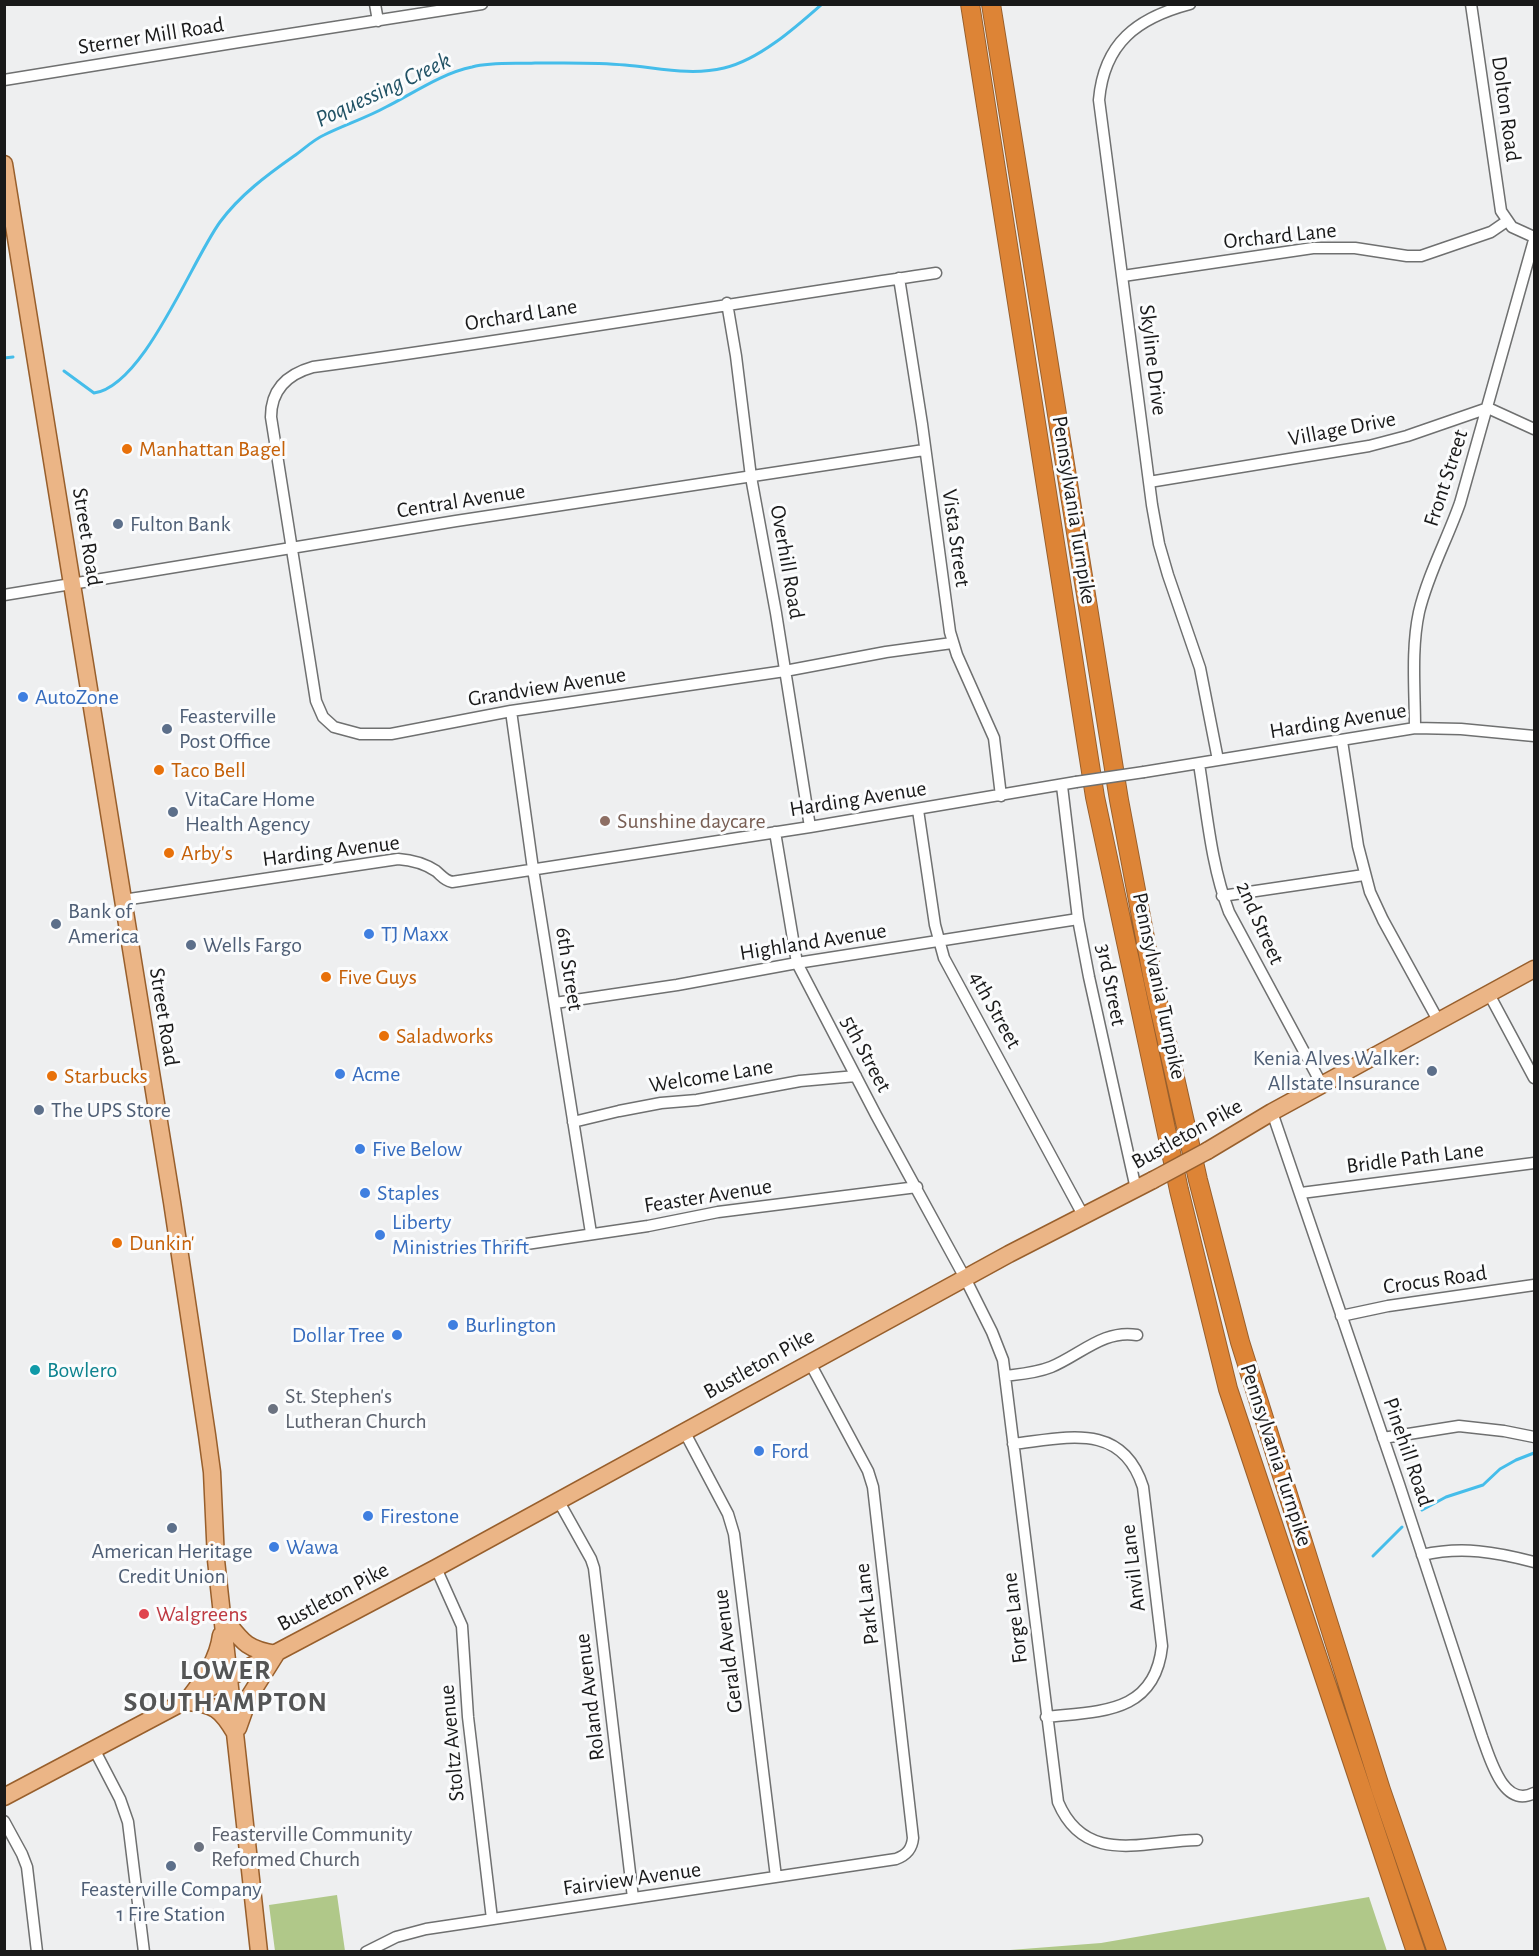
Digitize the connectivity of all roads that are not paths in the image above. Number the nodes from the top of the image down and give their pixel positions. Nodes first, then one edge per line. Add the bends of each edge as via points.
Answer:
1 (375, 4) edge
2 (482, 4) edge
3 (970, 4) edge
4 (990, 4) edge
5 (1190, 4) edge
6 (1470, 4) edge
7 (378, 21) junction
8 (4, 80) edge
9 (4, 164) edge
10 (1507, 221) junction
11 (1534, 239) edge
12 (936, 273) dead end
13 (1123, 276) junction
14 (899, 278) junction
15 (728, 303) junction
16 (1488, 408) junction
17 (1534, 429) edge
18 (924, 450) junction
19 (751, 477) junction
20 (1149, 482) junction
21 (291, 548) junction
22 (72, 584) junction
23 (4, 595) edge
24 (952, 643) junction
25 (785, 671) junction
26 (511, 711) junction
27 (1415, 728) junction
28 (1534, 736) edge
29 (1342, 741) junction
30 (1218, 760) junction
31 (1200, 764) junction
32 (1062, 786) junction
33 (1001, 796) junction
34 (918, 810) junction
35 (810, 827) junction
36 (775, 832) junction
37 (533, 870) junction
38 (1364, 875) junction
39 (1222, 896) junction
40 (123, 900) junction
41 (1078, 919) junction
42 (938, 941) junction
43 (796, 963) junction
44 (1534, 969) edge
45 (1490, 994) junction
46 (555, 1003) junction
47 (1439, 1022) junction
48 (856, 1076) junction
49 (1534, 1078) edge
50 (1322, 1085) junction
51 (1272, 1112) junction
52 (573, 1122) junction
53 (1534, 1163) edge
54 (917, 1187) junction
55 (1136, 1189) junction
56 (1301, 1193) junction
57 (1083, 1215) junction
58 (591, 1233) junction
59 (506, 1247) dead end
60 (965, 1278) junction
61 (1534, 1285) edge
62 (1341, 1316) junction
63 (1137, 1335) dead end
64 (810, 1363) junction
65 (1005, 1376) junction
66 (684, 1431) junction
67 (1534, 1437) edge
68 (1383, 1438) junction
69 (1013, 1443) junction
70 (558, 1500) junction
71 (1422, 1555) junction
72 (1534, 1562) edge
73 (436, 1568) junction
74 (223, 1617) junction
75 (276, 1654) junction
76 (230, 1678) junction
77 (186, 1702) junction
78 (1046, 1717) junction
79 (236, 1735) junction
80 (94, 1749) junction
81 (1534, 1793) edge
82 (4, 1797) edge
83 (4, 1821) edge
84 (1197, 1840) dead end
85 (906, 1855) joint
86 (776, 1877) junction
87 (633, 1898) junction
88 (492, 1919) junction
89 (38, 1952) edge
90 (144, 1952) edge
91 (259, 1952) edge
92 (366, 1952) edge
93 (1416, 1952) edge
94 (1437, 1952) edge

1 - 7 street
2 - 7 street, Sterner Mill Road
3 - 93 highway, Pennsylvania Turnpike via 1095,797 1179,1190 1228,1389
4 - 94 highway, Pennsylvania Turnpike via 1119,800 1196,1169 1240,1342 1381,1790
5 - 13 street, Skyline Drive via 1134,28 1112,54 1100,87
6 - 10 street, Dolton Road via 1501,211
7 - 8 street, Sterner Mill Road
9 - 22 main road, Street Road
10 - 11 street
10 - 13 street, Orchard Lane via 1491,232 1421,256 1355,248 1313,248
11 - 16 street, Front Street
12 - 14 street, Orchard Lane
13 - 20 street, Skyline Drive
14 - 15 street, Orchard Lane
14 - 18 street, Vista Street
15 - 19 street, Overhill Road
15 - 21 street, Orchard Lane via 313,367 294,374 280,387 271,413
16 - 17 street
16 - 20 street, Village Drive via 1369,446
16 - 27 street, Front Street via 1451,530 1419,614
18 - 19 street, Central Avenue
18 - 24 street, Vista Street
19 - 21 street, Central Avenue
19 - 25 street, Overhill Road
20 - 30 street, Skyline Drive via 1159,544 1200,668
21 - 22 street, Central Avenue
21 - 26 street, Grandview Avenue via 316,701 323,717 334,728 360,734 391,734
22 - 23 street, Central Avenue
22 - 40 main road, Street Road
24 - 25 street, Grandview Avenue
24 - 33 street, Vista Street via 994,738
25 - 26 street, Grandview Avenue
25 - 35 street, Overhill Road
26 - 37 street, 6th Street
27 - 28 street, Harding Avenue
27 - 29 street, Harding Avenue
29 - 30 street, Harding Avenue
29 - 38 street
30 - 31 street, Harding Avenue
31 - 32 street, Harding Avenue, bridge
31 - 39 street, 2nd Street
32 - 33 street, Harding Avenue
32 - 41 street, 3rd Street
33 - 34 street, Harding Avenue
34 - 35 street, Harding Avenue
34 - 42 street, 4th Street
35 - 36 street, Harding Avenue
36 - 37 street, Harding Avenue
36 - 43 street, 5th Street
37 - 40 street, Harding Avenue via 449,882 423,864 398,859
37 - 46 street, 6th Street
38 - 39 street
38 - 47 street via 1383,920
39 - 50 street, 2nd Street
40 - 74 main road, Street Road via 207,1435
41 - 42 street, Highland Avenue
41 - 55 street, 3rd Street
42 - 43 street, Highland Avenue
42 - 57 street, 4th Street
43 - 46 street, Highland Avenue
43 - 48 street, 5th Street
44 - 45 main road, Bustleton Pike
45 - 47 main road, Bustleton Pike
45 - 49 street
46 - 52 street, 6th Street
47 - 50 main road, Bustleton Pike
48 - 52 street, Welcome Lane via 661,1103
48 - 54 street, 5th Street
50 - 51 main road, Bustleton Pike
51 - 55 main road, Bustleton Pike, bridge
51 - 56 street, Pinehill Road
52 - 58 street, 6th Street
53 - 56 street, Bridle Path Lane
54 - 58 street, Feaster Avenue via 718,1212
54 - 60 street, 5th Street
55 - 57 main road, Bustleton Pike
56 - 62 street, Pinehill Road
57 - 60 main road, Bustleton Pike
58 - 59 street, Feaster Avenue
60 - 64 main road, Bustleton Pike
60 - 65 street, Forge Lane via 998,1346
61 - 62 street, Crocus Road
62 - 68 street, Pinehill Road
63 - 65 street via 1108,1336 1053,1366
64 - 66 main road, Bustleton Pike
64 - 85 street, Park Lane via 873,1487 913,1838
65 - 69 street, Forge Lane
66 - 70 main road, Bustleton Pike
66 - 86 street, Gerald Avenue via 728,1514 734,1534
67 - 68 street via 1459,1426
68 - 71 street, Pinehill Road
69 - 78 street, Forge Lane
69 - 78 street, Anvil Lane via 1086,1436 1108,1442 1129,1458 1143,1487 1162,1646 1152,1680 1144,1691 1122,1706
70 - 73 main road, Bustleton Pike
70 - 87 street, Roland Avenue via 594,1568
71 - 72 street via 1468,1549
71 - 81 street, Pinehill Road via 1496,1773 1519,1797
73 - 75 main road, Bustleton Pike
73 - 88 street, Stoltz Avenue via 462,1626 469,1728
74 - 75 main road via 253,1650
74 - 76 main road, Street Road
74 - 77 main road via 213,1662
75 - 76 main road, Bustleton Pike
75 - 79 main road via 249,1697
76 - 77 main road, Bustleton Pike
76 - 79 main road, Street Road
77 - 79 main road via 211,1705
77 - 80 main road, Bustleton Pike
78 - 84 street, Forge Lane via 1058,1802 1077,1831 1108,1846
79 - 91 main road, Street Road
80 - 82 main road, Bustleton Pike
80 - 90 street via 128,1822
83 - 89 street via 27,1867
85 - 86 street, Fairview Avenue
86 - 87 street, Fairview Avenue
87 - 88 street, Fairview Avenue
88 - 92 street, Fairview Avenue via 406,1934

